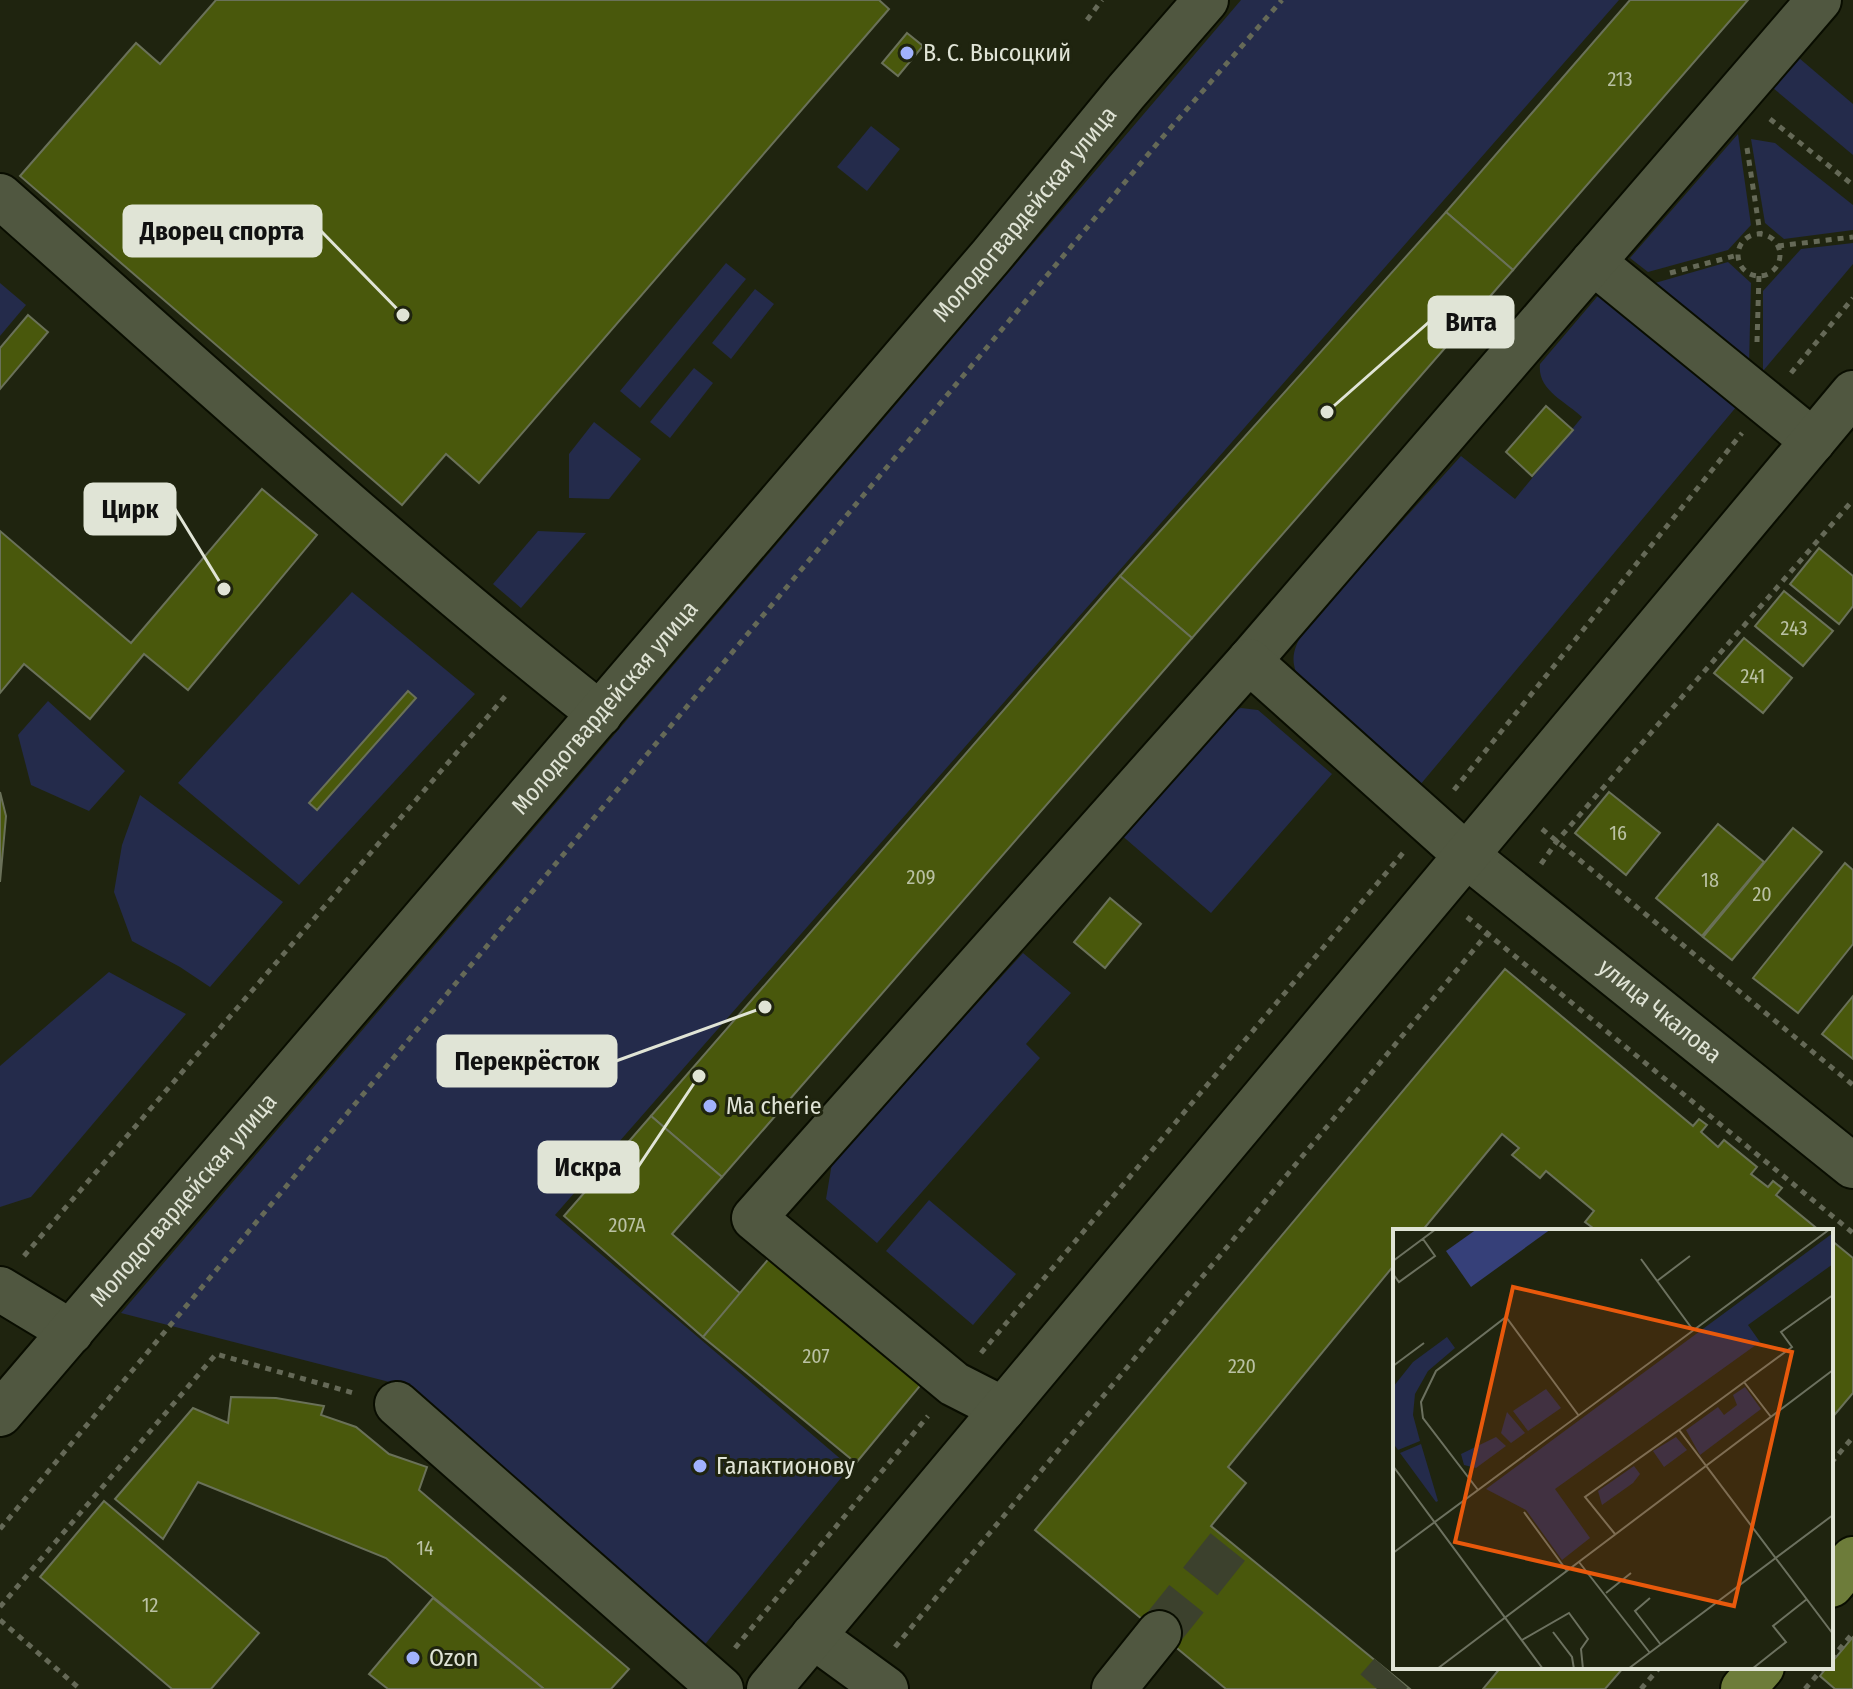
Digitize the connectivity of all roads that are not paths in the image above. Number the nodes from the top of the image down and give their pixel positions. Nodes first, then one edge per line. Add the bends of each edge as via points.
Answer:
1 (1819, 0) edge
2 (1197, 3) edge
3 (0, 196) edge
4 (1593, 262) junction
5 (1853, 393) edge
6 (1813, 441) junction
7 (1249, 661) junction
8 (600, 714) junction
9 (1466, 855) junction
10 (1853, 1166) edge
11 (10, 1275) edge
12 (71, 1332) junction
13 (397, 1404) road end
14 (1003, 1409) junction
15 (0, 1414) edge
16 (1853, 1559) edge
17 (1833, 1583) edge
18 (1159, 1633) tunnel mouth
19 (813, 1636) junction
20 (1760, 1669) edge
21 (878, 1683) edge
22 (715, 1684) edge
23 (769, 1689) edge
24 (1114, 1689) edge
25 (1743, 1689) edge

1 - 4 street
2 - 8 street, Молодогвардейская улица via 991,256
3 - 8 street via 333,491
4 - 6 street
4 - 7 street
5 - 6 street
6 - 9 street
7 - 9 street, улица Чкалова
7 - 14 street via 754,1218 954,1384
8 - 12 street, Молодогвардейская улица
9 - 10 street, улица Чкалова
9 - 14 street
11 - 12 street
12 - 15 street, Молодогвардейская улица
13 - 22 street
14 - 19 street
16 - 17 main road
18 - 24 street
19 - 21 street
19 - 23 street
20 - 25 main road

